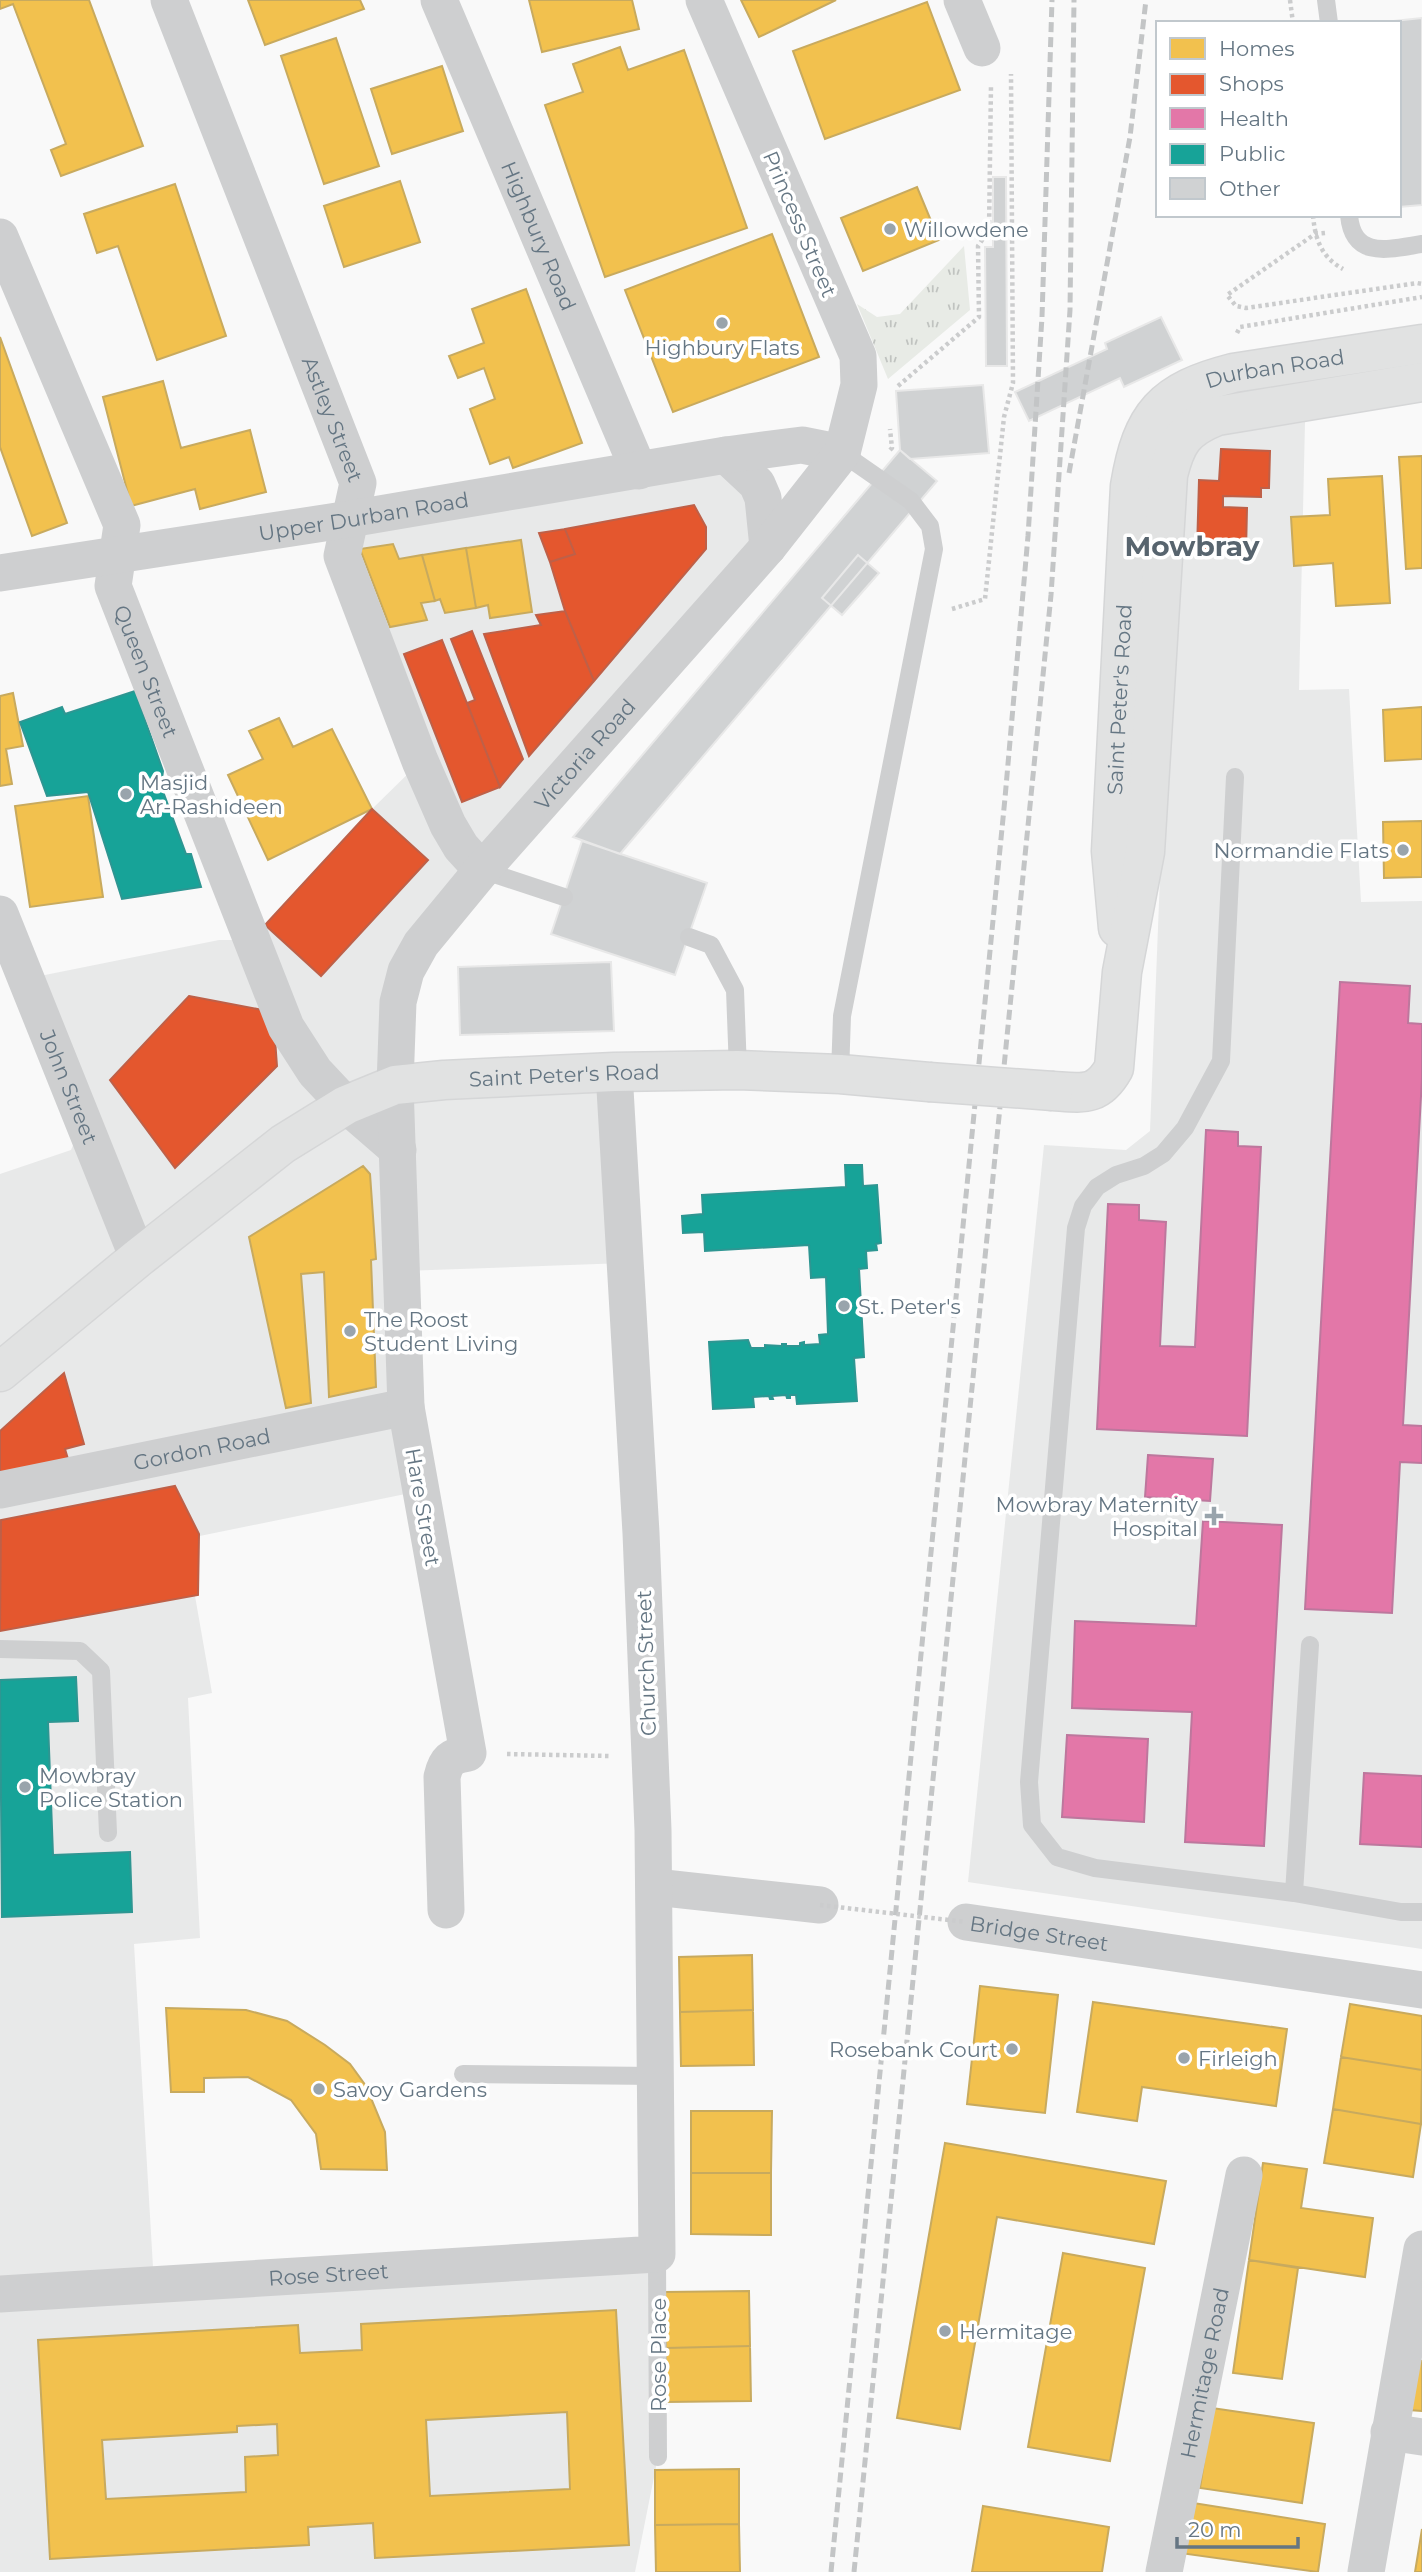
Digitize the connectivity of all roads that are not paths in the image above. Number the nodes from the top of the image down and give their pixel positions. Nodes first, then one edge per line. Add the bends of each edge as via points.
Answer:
1 (169, 0) edge
2 (439, 0) edge
3 (704, 0) edge
4 (962, 0) edge
5 (1326, 0) edge
6 (1329, 21) edge
7 (997, 58) road end
8 (1349, 217) edge
9 (0, 237) edge
10 (1422, 244) edge
11 (1422, 344) edge
12 (1205, 380) junction
13 (1422, 382) edge
14 (1217, 416) junction
15 (1160, 439) junction
16 (726, 454) junction
17 (857, 463) junction
18 (639, 471) junction
19 (350, 519) junction
20 (768, 547) junction
21 (118, 554) junction
22 (0, 573) edge
23 (1235, 777) dead end
24 (482, 870) junction
25 (564, 897) dead end
26 (0, 914) edge
27 (689, 937) dead end
28 (738, 1070) junction
29 (614, 1072) junction
30 (840, 1074) junction
31 (396, 1085) junction
32 (346, 1105) junction
33 (398, 1150) junction
34 (138, 1258) junction
35 (0, 1372) edge
36 (406, 1407) junction
37 (0, 1490) edge
38 (1310, 1645) dead end
39 (0, 1650) edge
40 (108, 1833) dead end
41 (655, 1887) junction
42 (1294, 1893) junction
43 (820, 1905) road end
44 (446, 1909) dead end
45 (1422, 1912) edge
46 (966, 1922) road end
47 (1422, 1990) edge
48 (463, 2074) dead end
49 (657, 2076) junction
50 (1244, 2175) dead end
51 (1422, 2249) edge
52 (657, 2254) junction
53 (0, 2294) edge
54 (1405, 2435) edge
55 (658, 2457) dead end
56 (1164, 2572) edge
57 (1366, 2572) edge

1 - 19 street, Astley Street via 358,484
2 - 18 street, Highbury Road
3 - 17 street, Princess Street via 858,356
4 - 7 street
5 - 6 lane
8 - 10 lane via 1350,230 1371,249
9 - 21 street, Queen Street via 122,525
11 - 12 main road, Durban Road
12 - 14 main road
12 - 15 main road, Durban Road via 1160,407
13 - 14 main road, Durban Road
14 - 15 main road, Durban Road via 1185,435
15 - 30 main road, Saint Peter's Road, bridge via 1168,475 1145,852 1122,972 1114,1068 1098,1089 1082,1093
16 - 17 street, Upper Durban Road via 802,445
16 - 18 street, Upper Durban Road
16 - 20 street via 757,484 763,498
17 - 20 street, Victoria Road
17 - 30 lane via 911,501 930,526 934,549 842,1016
18 - 19 street, Upper Durban Road
19 - 21 street, Upper Durban Road
19 - 24 street, Astley Street via 342,556 448,825
20 - 24 street, Victoria Road
21 - 22 street, Upper Durban Road
21 - 32 street, Queen Street via 113,586 286,1027 309,1064
23 - 42 lane via 1220,1061 1185,1128 1163,1154 1097,1187 1083,1206 1076,1228 1029,1782 1031,1825 1057,1857 1096,1868
24 - 25 lane
24 - 31 street, Victoria Road via 421,944 406,971 398,1002
26 - 34 street, John Street
27 - 28 lane via 711,945 735,990
28 - 29 main road, Saint Peter's Road
28 - 30 main road, Saint Peter's Road
29 - 31 main road, Saint Peter's Road
29 - 41 street, Church Street via 641,1533
31 - 32 main road, Saint Peter's Road
31 - 33 street, Hare Street
32 - 33 street, Queen Street
32 - 34 main road, Saint Peter's Road via 283,1144
33 - 36 street, Hare Street
34 - 35 main road, Saint Peter's Road
36 - 37 street, Gordon Road
36 - 44 street, Hare Street via 468,1753 453,1756 442,1777
38 - 42 lane
39 - 40 lane via 80,1651 101,1671
41 - 43 street
41 - 49 street, Church Street
42 - 45 lane
46 - 47 street, Bridge Street
48 - 49 lane
49 - 52 street, Church Street
50 - 56 street, Hermitage Road
51 - 54 street
52 - 53 street, Rose Street
52 - 55 lane, Rose Place
54 - 57 street

